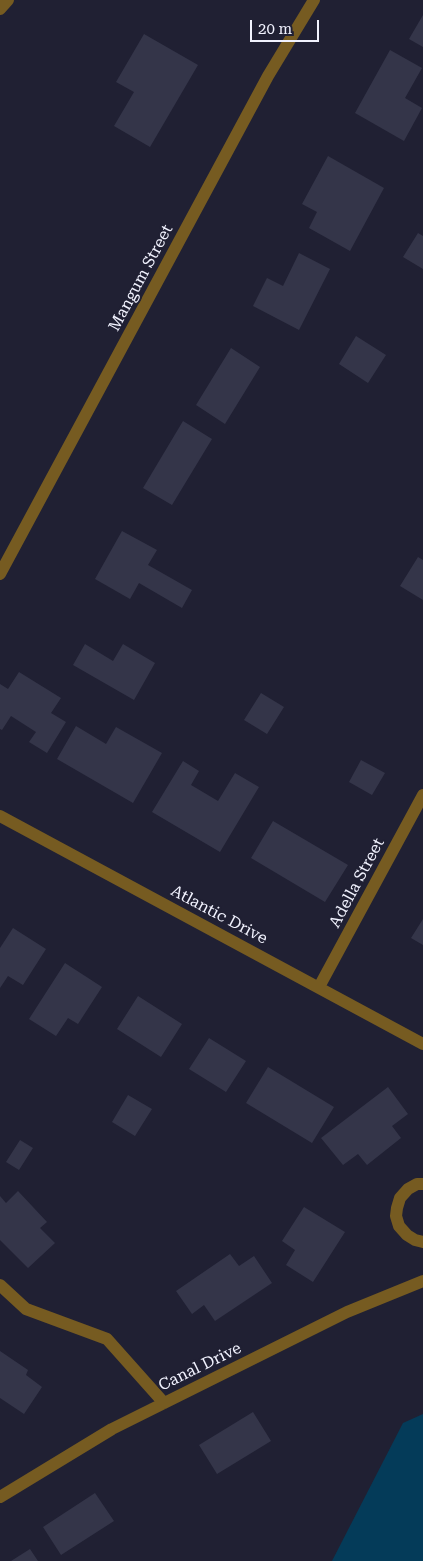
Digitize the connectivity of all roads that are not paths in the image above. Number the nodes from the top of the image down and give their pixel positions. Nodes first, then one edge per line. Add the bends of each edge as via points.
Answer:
1 (314, 0) edge
2 (0, 574) edge
3 (423, 795) edge
4 (0, 816) edge
5 (319, 987) junction
6 (423, 1044) edge
7 (423, 1184) edge
8 (423, 1242) edge
9 (423, 1281) edge
10 (0, 1284) edge
11 (164, 1403) junction
12 (0, 1497) edge

1 - 2 street, Mangum Street via 268,76
3 - 5 street, Adella Street
4 - 5 street, Atlantic Drive
5 - 6 street, Atlantic Drive
7 - 8 street via 408,1189 400,1198 396,1216 407,1235
9 - 11 street, Canal Drive via 347,1312
10 - 11 street via 26,1309 107,1339
11 - 12 street, Canal Drive via 112,1429

